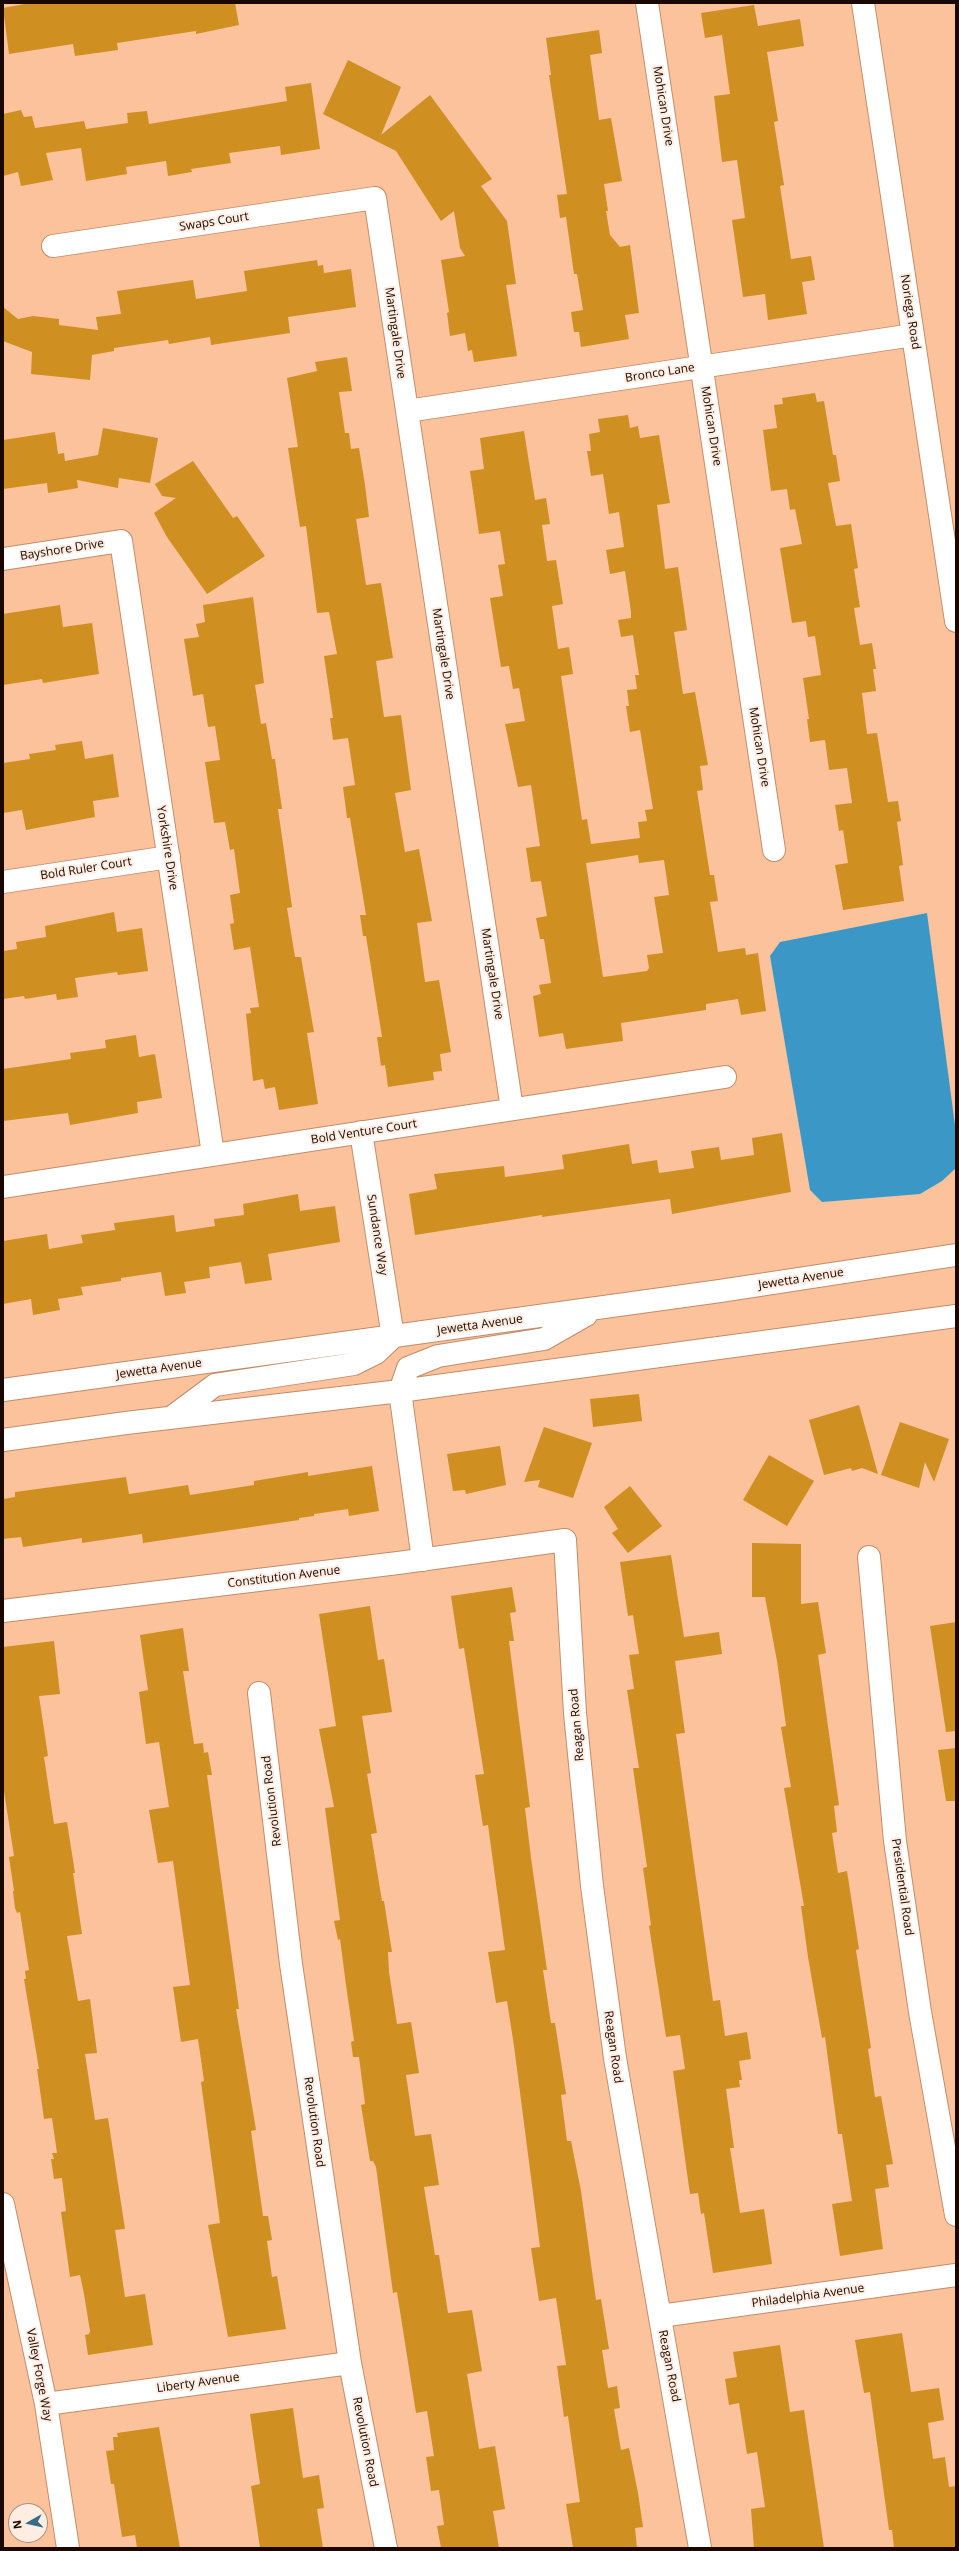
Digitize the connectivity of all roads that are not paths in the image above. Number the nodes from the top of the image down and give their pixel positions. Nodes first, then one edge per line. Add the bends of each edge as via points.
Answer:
1 (647, 3) edge
2 (863, 3) edge
3 (375, 198) joint
4 (54, 246) dead end
5 (913, 334) junction
6 (702, 366) junction
7 (407, 411) junction
8 (121, 541) joint
9 (3, 559) edge
10 (956, 621) edge
11 (774, 850) dead end
12 (168, 857) junction
13 (3, 882) edge
14 (725, 1077) dead end
15 (512, 1109) junction
16 (361, 1132) junction
17 (213, 1154) junction
18 (3, 1188) edge
19 (956, 1255) edge
20 (598, 1308) junction
21 (956, 1316) edge
22 (393, 1337) junction
23 (3, 1390) edge
24 (400, 1391) junction
25 (171, 1418) junction
26 (3, 1440) edge
27 (565, 1540) joint
28 (869, 1557) dead end
29 (423, 1560) junction
30 (3, 1611) edge
31 (259, 1693) dead end
32 (3, 2204) edge
33 (956, 2215) edge
34 (956, 2275) edge
35 (660, 2316) junction
36 (350, 2363) junction
37 (46, 2404) junction
38 (68, 2548) edge
39 (386, 2548) edge
40 (700, 2548) edge

1 - 6 street, Mohican Drive
2 - 5 street, Noriega Road
3 - 4 street, Swaps Court
3 - 7 street, Martingale Drive
5 - 6 street, Bronco Lane
5 - 10 street, Noriega Road
6 - 7 street, Bronco Lane
6 - 11 street, Mohican Drive
7 - 15 street, Martingale Drive
8 - 9 street, Bayshore Drive
8 - 12 street, Yorkshire Drive
12 - 13 street, Bold Ruler Court
12 - 17 street, Yorkshire Drive
14 - 15 street, Bold Venture Court
15 - 16 street, Bold Venture Court
16 - 17 street, Bold Venture Court
16 - 22 street, Sundance Way
17 - 18 street, Bold Venture Court
19 - 20 street, Jewetta Avenue
20 - 22 street, Jewetta Avenue
20 - 24 street via 544,1339 438,1356 417,1363 408,1368
21 - 24 street
22 - 23 street, Jewetta Avenue
22 - 25 street via 376,1353 354,1364 215,1385
24 - 25 street
24 - 29 street
25 - 26 street
27 - 29 street, Constitution Avenue
27 - 35 street, Reagan Road via 575,1713 592,1886 621,2097
28 - 33 street, Presidential Road via 896,1841 920,2012
29 - 30 street, Constitution Avenue
31 - 36 street, Revolution Road via 291,1964
32 - 37 street, Valley Forge Way
34 - 35 street, Philadelphia Avenue
35 - 40 street, Reagan Road
36 - 37 street, Liberty Avenue
36 - 39 street, Revolution Road
37 - 38 street, Valley Forge Way

